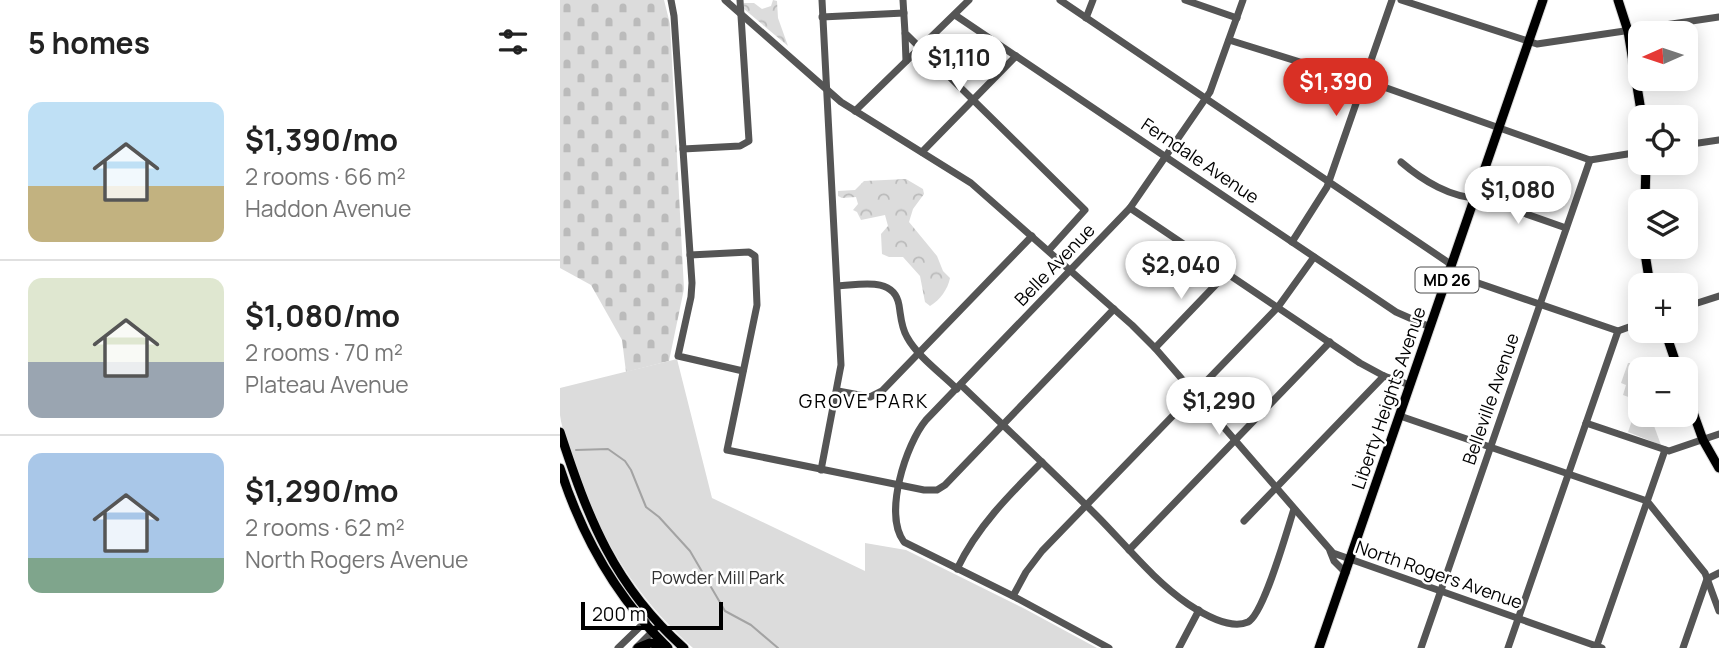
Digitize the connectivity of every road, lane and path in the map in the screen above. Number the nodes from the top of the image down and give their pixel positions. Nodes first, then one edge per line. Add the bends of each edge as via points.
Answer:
1 (671, 0) edge
2 (725, 0) edge
3 (740, 0) edge
4 (822, 0) edge
5 (903, 0) edge
6 (970, 0) edge
7 (1060, 0) edge
8 (1093, 0) edge
9 (1185, 0) edge
10 (1243, 0) edge
11 (1392, 0) edge
12 (1401, 0) edge
13 (1544, 0) edge
14 (1618, 0) edge
15 (904, 13) junction
16 (741, 14) junction
17 (955, 15) junction
18 (1719, 17) edge
19 (822, 18) junction
20 (1086, 18) junction
21 (1237, 18) junction
22 (1693, 21) edge
23 (1628, 28) edge
24 (1628, 31) edge
25 (905, 33) junction
26 (1229, 40) junction
27 (1529, 42) junction
28 (920, 48) junction
29 (1016, 56) junction
30 (906, 61) junction
31 (1364, 81) junction
32 (827, 90) junction
33 (1206, 98) junction
34 (973, 100) junction
35 (855, 111) junction
36 (1499, 129) junction
37 (1719, 140) edge
38 (1698, 143) edge
39 (683, 149) junction
40 (922, 152) junction
41 (1628, 154) edge
42 (1166, 157) junction
43 (1590, 160) junction
44 (1401, 162) dead end
45 (1329, 181) junction
46 (1475, 199) junction
47 (1130, 208) junction
48 (1566, 228) junction
49 (1032, 236) junction
50 (1292, 242) junction
51 (1049, 250) junction
52 (690, 255) junction
53 (1314, 257) junction
54 (1450, 269) junction
55 (1071, 271) junction
56 (1227, 273) junction
57 (838, 286) junction
58 (1719, 296) edge
59 (1698, 303) edge
60 (1540, 304) junction
61 (1278, 307) junction
62 (1114, 309) junction
63 (1430, 327) junction
64 (1628, 327) edge
65 (1618, 331) junction
66 (1330, 342) junction
67 (1154, 348) junction
68 (919, 352) junction
69 (743, 371) junction
70 (1384, 376) junction
71 (1410, 385) junction
72 (959, 387) junction
73 (838, 391) junction
74 (1194, 394) junction
75 (1400, 416) junction
76 (1586, 423) junction
77 (1002, 424) junction
78 (1698, 426) edge
79 (560, 432) edge
80 (1719, 434) edge
81 (1703, 440) junction
82 (1235, 441) junction
83 (1490, 447) junction
84 (1665, 450) junction
85 (1042, 462) junction
86 (560, 468) edge
87 (1719, 468) edge
88 (821, 470) junction
89 (1569, 474) junction
90 (900, 486) junction
91 (1275, 488) junction
92 (1647, 501) junction
93 (1086, 505) junction
94 (1294, 509) junction
95 (1244, 521) dead end
96 (1129, 550) junction
97 (1329, 550) junction
98 (1350, 560) junction
99 (957, 569) junction
100 (1346, 573) junction
101 (1719, 573) edge
102 (1707, 579) junction
103 (1441, 591) junction
104 (1013, 596) junction
105 (1199, 610) junction
106 (1719, 611) edge
107 (652, 616) junction
108 (1518, 619) junction
109 (643, 623) junction
110 (660, 625) junction
111 (652, 632) junction
112 (667, 647) edge
113 (1599, 647) edge
114 (618, 648) edge
115 (636, 648) edge
116 (684, 648) edge
117 (1109, 648) edge
118 (1179, 648) edge
119 (1320, 648) edge
120 (1421, 648) edge
121 (1508, 648) edge
122 (1683, 648) edge

1 - 39 street
2 - 16 street, North Rogers Avenue
3 - 16 street
4 - 19 street
5 - 15 street
6 - 17 street
7 - 20 street
8 - 20 street
9 - 21 street
10 - 21 street, Belle Avenue
11 - 31 street
12 - 27 street
13 - 27 main road, Liberty Heights Avenue / MD 26
14 - 23 main road
15 - 19 street
15 - 25 street
16 - 32 street, North Rogers Avenue
16 - 39 street via 747,144
17 - 28 street
17 - 29 street, Ferndale Avenue
18 - 22 street
19 - 32 street
20 - 33 street
21 - 26 street, Belle Avenue
24 - 27 street
25 - 28 street
25 - 30 street
26 - 31 street
26 - 33 street, Belle Avenue
27 - 36 main road, Liberty Heights Avenue / MD 26
28 - 30 street
28 - 34 street
29 - 34 street
29 - 42 street, Ferndale Avenue
30 - 35 street
31 - 36 street
31 - 45 street
32 - 35 street, North Rogers Avenue
32 - 57 street
33 - 42 street, Belle Avenue
33 - 45 street
34 - 40 street
34 - 51 street via 1086,210
35 - 40 street, North Rogers Avenue
36 - 43 street
36 - 46 main road, Liberty Heights Avenue / MD 26
37 - 38 street
39 - 52 street
40 - 49 street, North Rogers Avenue via 971,183
41 - 43 street
42 - 47 street, Belle Avenue
42 - 50 street, Ferndale Avenue
43 - 48 street, Belleville Avenue
44 - 46 street via 1430,183
45 - 50 street
45 - 54 street
46 - 48 street
46 - 54 main road, Liberty Heights Avenue / MD 26
47 - 55 street, Belle Avenue
47 - 56 street
48 - 60 street, Belleville Avenue
49 - 51 street, North Rogers Avenue
49 - 68 street
50 - 53 street, Ferndale Avenue
51 - 55 street, North Rogers Avenue
52 - 69 street via 691,297 678,356
52 - 69 street via 749,251 755,256 757,305
53 - 61 street
53 - 63 street, Ferndale Avenue via 1396,312
54 - 60 street
54 - 63 main road, Liberty Heights Avenue / MD 26
55 - 62 street, North Rogers Avenue
55 - 72 street, Belle Avenue
56 - 61 street
56 - 67 street
57 - 68 street via 879,284 888,288 896,295 904,331
57 - 73 street
58 - 59 street
60 - 65 street
60 - 83 street, Belleville Avenue
61 - 66 street
61 - 74 street
62 - 67 street, North Rogers Avenue
62 - 77 street
63 - 71 main road, Liberty Heights Avenue / MD 26
64 - 65 street
65 - 76 street
66 - 70 street
66 - 82 street
67 - 74 street, North Rogers Avenue
68 - 72 street
68 - 73 street via 874,397
69 - 88 street via 727,450
70 - 71 street
70 - 91 street
71 - 75 main road, Liberty Heights Avenue / MD 26
72 - 77 street
72 - 90 street, Belle Avenue via 915,435
73 - 88 street
74 - 82 street, North Rogers Avenue
74 - 93 street
75 - 83 street
75 - 98 main road, Liberty Heights Avenue / MD 26
76 - 84 street
76 - 89 street
77 - 85 street
77 - 90 street via 941,488
78 - 81 main road
79 - 107 main road via 601,542
80 - 81 street
81 - 84 street
81 - 87 main road
82 - 91 street, North Rogers Avenue
82 - 96 street
83 - 89 street
83 - 103 street, Belleville Avenue
84 - 92 street
85 - 93 street
85 - 99 street via 996,510
86 - 109 main road via 596,554
88 - 90 street
89 - 92 street
89 - 108 street
90 - 99 street, Belle Avenue via 896,524 904,542
91 - 94 street, North Rogers Avenue
91 - 95 street
92 - 102 street
92 - 113 street
93 - 96 street
93 - 104 street via 1036,559
94 - 97 street, North Rogers Avenue
94 - 105 street via 1260,610 1251,620 1235,624
96 - 105 street via 1170,590
97 - 98 street, North Rogers Avenue
97 - 100 street
98 - 100 main road, Liberty Heights Avenue / MD 26
98 - 103 street, North Rogers Avenue
99 - 104 street
100 - 119 main road, Liberty Heights Avenue / MD 26
101 - 102 street
102 - 106 street
102 - 122 street
103 - 108 street, North Rogers Avenue
103 - 120 street, Belleville Avenue
104 - 117 street
105 - 118 street
107 - 109 street
107 - 110 main road
108 - 113 street, North Rogers Avenue
108 - 121 street
109 - 111 main road
109 - 114 street
110 - 111 street
110 - 116 main road
111 - 112 main road
111 - 115 street
112 - 115 main road via 653,642

